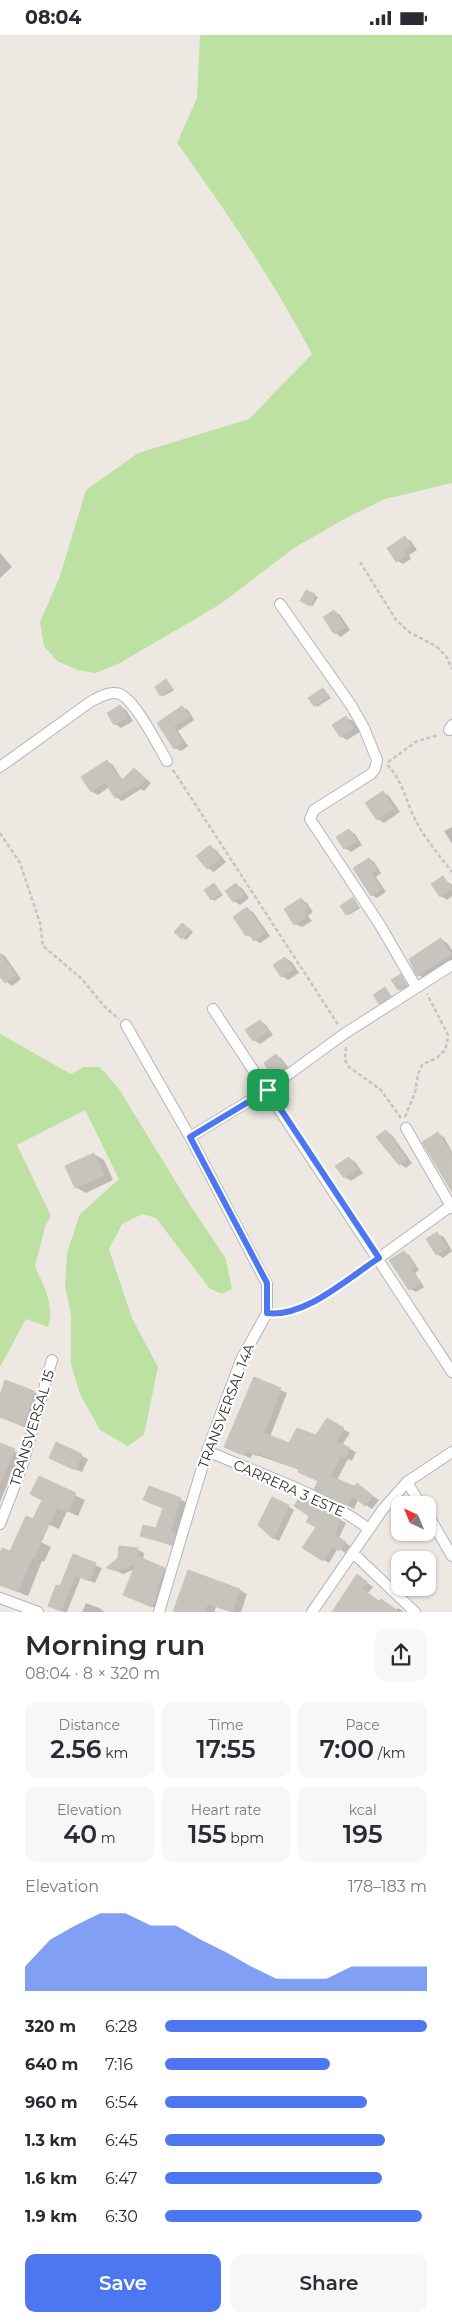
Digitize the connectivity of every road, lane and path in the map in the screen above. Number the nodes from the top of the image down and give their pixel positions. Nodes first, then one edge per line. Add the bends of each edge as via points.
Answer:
1 (360, 562) dead end
2 (280, 604) dead end
3 (452, 669) edge
4 (451, 727) edge
5 (168, 761) joint
6 (382, 762) junction
7 (0, 767) edge
8 (0, 833) edge
9 (452, 873) edge
10 (452, 965) edge
11 (416, 987) junction
12 (213, 1009) dead end
13 (126, 1025) joint
14 (344, 1034) junction
15 (447, 1044) junction
16 (452, 1044) edge
17 (268, 1090) junction
18 (406, 1128) junction
19 (190, 1137) junction
20 (452, 1207) edge
21 (379, 1258) junction
22 (267, 1313) junction
23 (52, 1360) dead end
24 (452, 1372) edge
25 (207, 1451) junction
26 (452, 1452) edge
27 (407, 1482) junction
28 (416, 1496) edge
29 (0, 1524) edge
30 (369, 1529) junction
31 (436, 1529) edge
32 (353, 1553) junction
33 (452, 1556) edge
34 (0, 1598) edge
35 (38, 1612) edge
36 (158, 1612) edge
37 (312, 1612) edge
38 (415, 1612) edge

1 - 3 path via 396,620 409,632 436,646
2 - 6 street via 351,705
4 - 6 path via 438,736 416,741
5 - 7 street via 132,705 123,695 115,693 90,702
5 - 14 path
6 - 9 path via 394,771 431,847
6 - 11 street via 371,774 322,804 310,817
8 - 13 path via 20,863 40,923 43,945 82,979 104,1006
10 - 11 street
11 - 14 street
11 - 15 path via 428,995 448,1035
12 - 17 street
13 - 19 street
14 - 17 street
14 - 18 path via 345,1060 381,1090
15 - 16 path
15 - 18 path via 438,1057 422,1065 405,1115
17 - 19 street
17 - 21 street
18 - 20 street
19 - 22 street via 267,1283
20 - 21 street
21 - 22 path via 298,1310 279,1315
21 - 24 street
22 - 25 street, TRANSVERSAL 14A via 241,1360
23 - 29 street, TRANSVERSAL 15 via 22,1467
25 - 30 street, CARRERA 3 ESTE via 324,1501
25 - 36 street, TRANSVERSAL 14A
26 - 27 street
27 - 28 street
27 - 30 street
30 - 32 street
31 - 33 street
32 - 37 street
32 - 38 street
34 - 35 street

